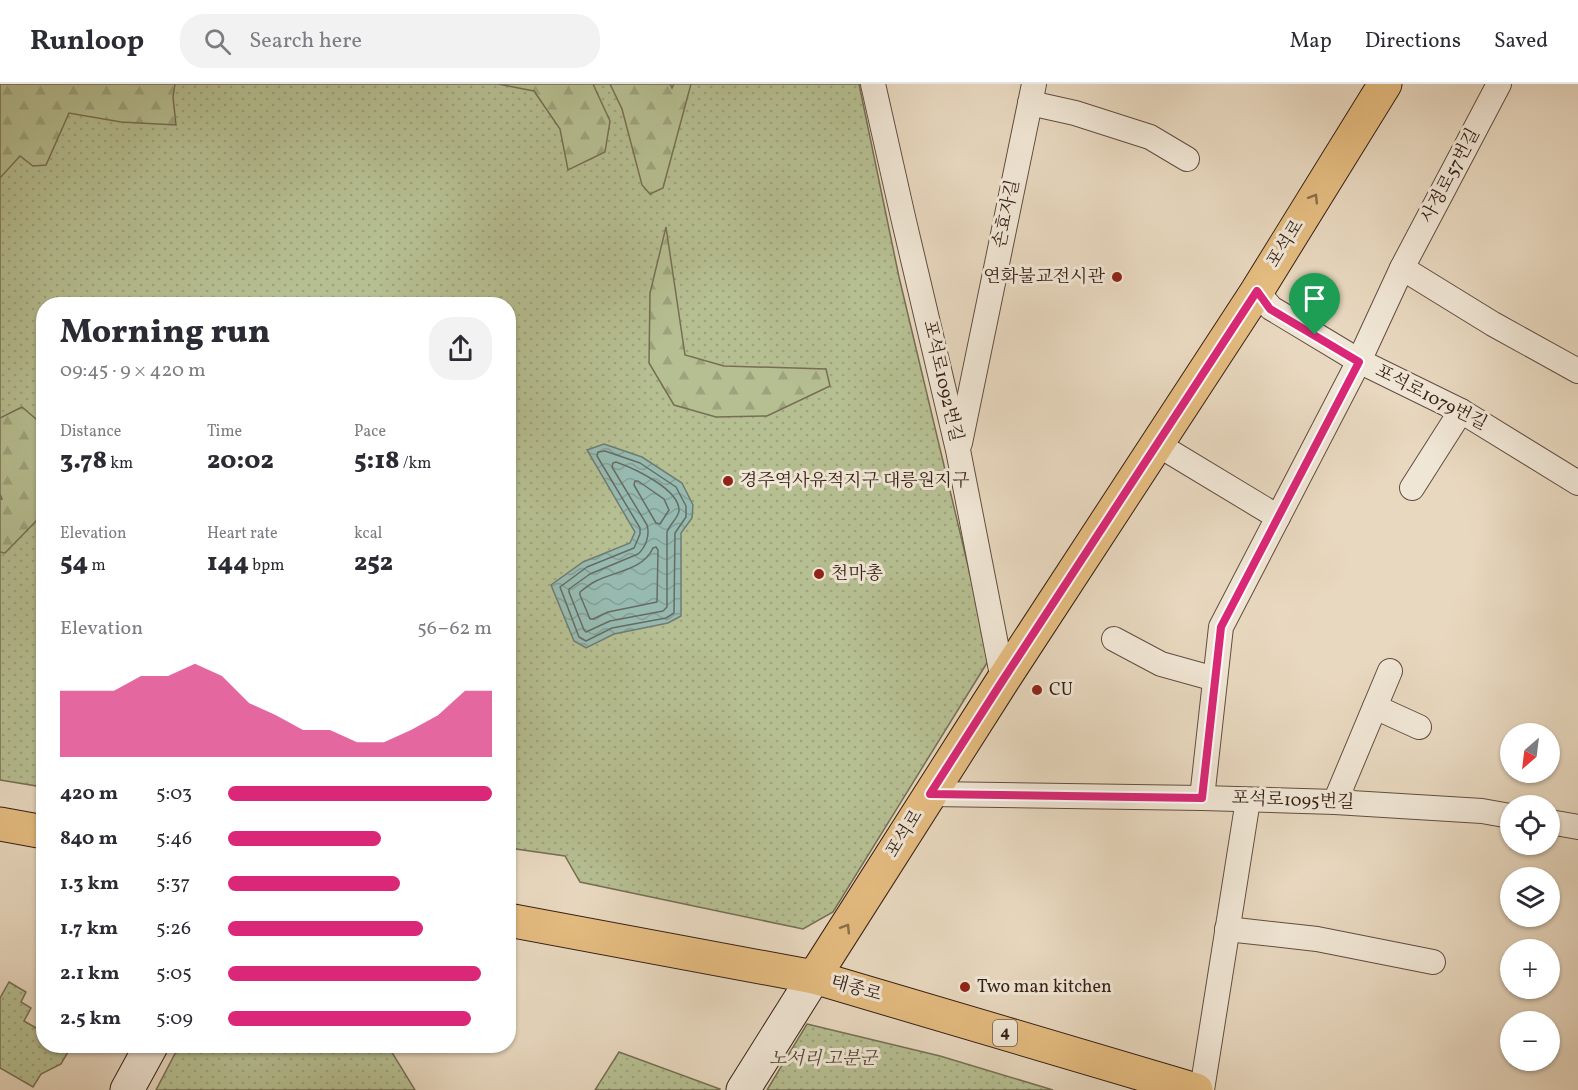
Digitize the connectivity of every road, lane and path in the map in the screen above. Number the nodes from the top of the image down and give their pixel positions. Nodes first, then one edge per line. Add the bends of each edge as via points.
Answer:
1 (873, 84) edge
2 (1385, 84) edge
3 (1498, 84) edge
4 (1032, 94) edge
5 (1187, 159) dead end
6 (1402, 268) junction
7 (1257, 291) junction
8 (1359, 362) junction
9 (1578, 371) edge
10 (1461, 411) junction
11 (1157, 444) junction
12 (958, 450) junction
13 (1578, 483) edge
14 (1412, 488) dead end
15 (1278, 517) junction
16 (1114, 639) dead end
17 (1390, 671) dead end
18 (1215, 679) junction
19 (1003, 680) junction
20 (1375, 707) junction
21 (1419, 727) dead end
22 (930, 794) junction
23 (1202, 798) junction
24 (1248, 800) junction
25 (1335, 801) junction
26 (1500, 814) edge
27 (0, 824) edge
28 (1560, 824) edge
29 (1578, 827) edge
30 (36, 831) edge
31 (516, 921) edge
32 (1227, 929) junction
33 (1433, 962) dead end
34 (814, 977) junction
35 (148, 1053) edge
36 (126, 1090) edge
37 (743, 1090) edge
38 (1196, 1090) edge
39 (1202, 1090) edge

1 - 12 street, 포석로1092번길
7 -> 2 main road, 포석로
3 - 6 street, 사정로57번길
4 - 5 street via 1075,113 1150,137
4 - 12 street, 손효자길
6 - 8 street, 사정로57번길
6 - 9 street
7 - 8 street, 포석로1079번길 via 1270,309
7 - 11 main road, 포석로
8 - 10 street, 포석로1079번길
8 - 15 street, 사정로57번길
10 - 13 street, 포석로1079번길
10 - 14 street
11 - 15 street
11 - 19 main road, 포석로
12 - 19 street, 포석로1092번길
15 - 18 street, 사정로57번길 via 1221,627
16 - 18 street via 1161,664
17 - 20 street
18 - 23 street, 사정로57번길
19 - 22 main road, 포석로
20 - 21 street
20 - 25 street
22 - 23 street, 포석로1095번길
34 -> 22 main road, 포석로
23 - 24 street, 포석로1095번길
24 - 25 street, 포석로1095번길
24 - 32 street
25 - 26 street, 포석로1095번길
27 - 30 main road
28 - 29 street
31 - 34 main road, 태종로 / 4
32 - 33 street via 1317,939
32 - 39 street
34 - 37 street
34 - 38 main road, 태종로 / 4
35 - 36 street

